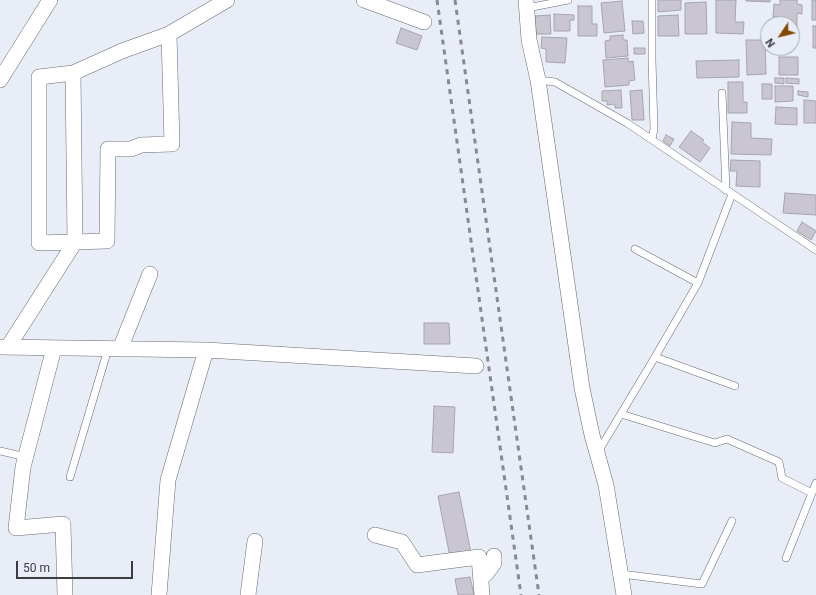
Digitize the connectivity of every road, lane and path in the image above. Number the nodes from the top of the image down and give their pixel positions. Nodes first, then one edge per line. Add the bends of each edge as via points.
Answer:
1 (50, 0) edge
2 (227, 0) edge
3 (364, 0) edge
4 (568, 0) edge
5 (652, 0) edge
6 (526, 4) edge
7 (424, 22) dead end
8 (169, 34) junction
9 (73, 73) junction
10 (0, 80) edge
11 (538, 80) junction
12 (722, 93) dead end
13 (652, 139) junction
14 (729, 192) junction
15 (75, 242) junction
16 (636, 249) dead end
17 (816, 250) edge
18 (150, 274) dead end
19 (698, 283) junction
20 (4, 347) edge
21 (54, 348) junction
22 (114, 349) junction
23 (206, 350) junction
24 (655, 357) junction
25 (476, 366) dead end
26 (735, 386) dead end
27 (621, 414) junction
28 (0, 451) edge
29 (597, 454) junction
30 (26, 457) junction
31 (70, 476) dead end
32 (816, 484) edge
33 (812, 493) junction
34 (732, 521) dead end
35 (375, 535) dead end
36 (255, 541) dead end
37 (494, 556) dead end
38 (786, 558) dead end
39 (621, 574) junction
40 (481, 577) junction
41 (65, 595) edge
42 (159, 595) edge
43 (248, 595) edge
44 (482, 595) edge
45 (624, 595) edge

1 - 10 street
2 - 8 street
3 - 7 street
4 - 6 lane
5 - 13 lane
6 - 11 street via 529,40
8 - 9 street via 122,50
8 - 15 street via 172,144 108,149 107,241
9 - 15 street
9 - 15 street via 39,77 39,243
11 - 13 lane via 555,82
11 - 29 street via 582,388
12 - 14 lane
13 - 14 lane
14 - 17 lane
14 - 19 lane
15 - 20 street
16 - 19 lane
18 - 22 street
19 - 24 lane
20 - 21 street
21 - 22 street
21 - 30 street
22 - 23 street
22 - 31 lane
23 - 25 street
23 - 42 street via 168,480
24 - 26 lane
24 - 27 lane
27 - 29 lane
27 - 33 lane via 715,443 727,439 779,462 782,478
28 - 30 lane
29 - 39 street via 606,484
30 - 41 street via 16,528 63,524
32 - 33 lane
33 - 38 lane
34 - 39 lane via 702,584
35 - 40 street via 402,542 417,565 479,557
36 - 43 street
37 - 40 street via 494,563
39 - 45 street
40 - 44 street

